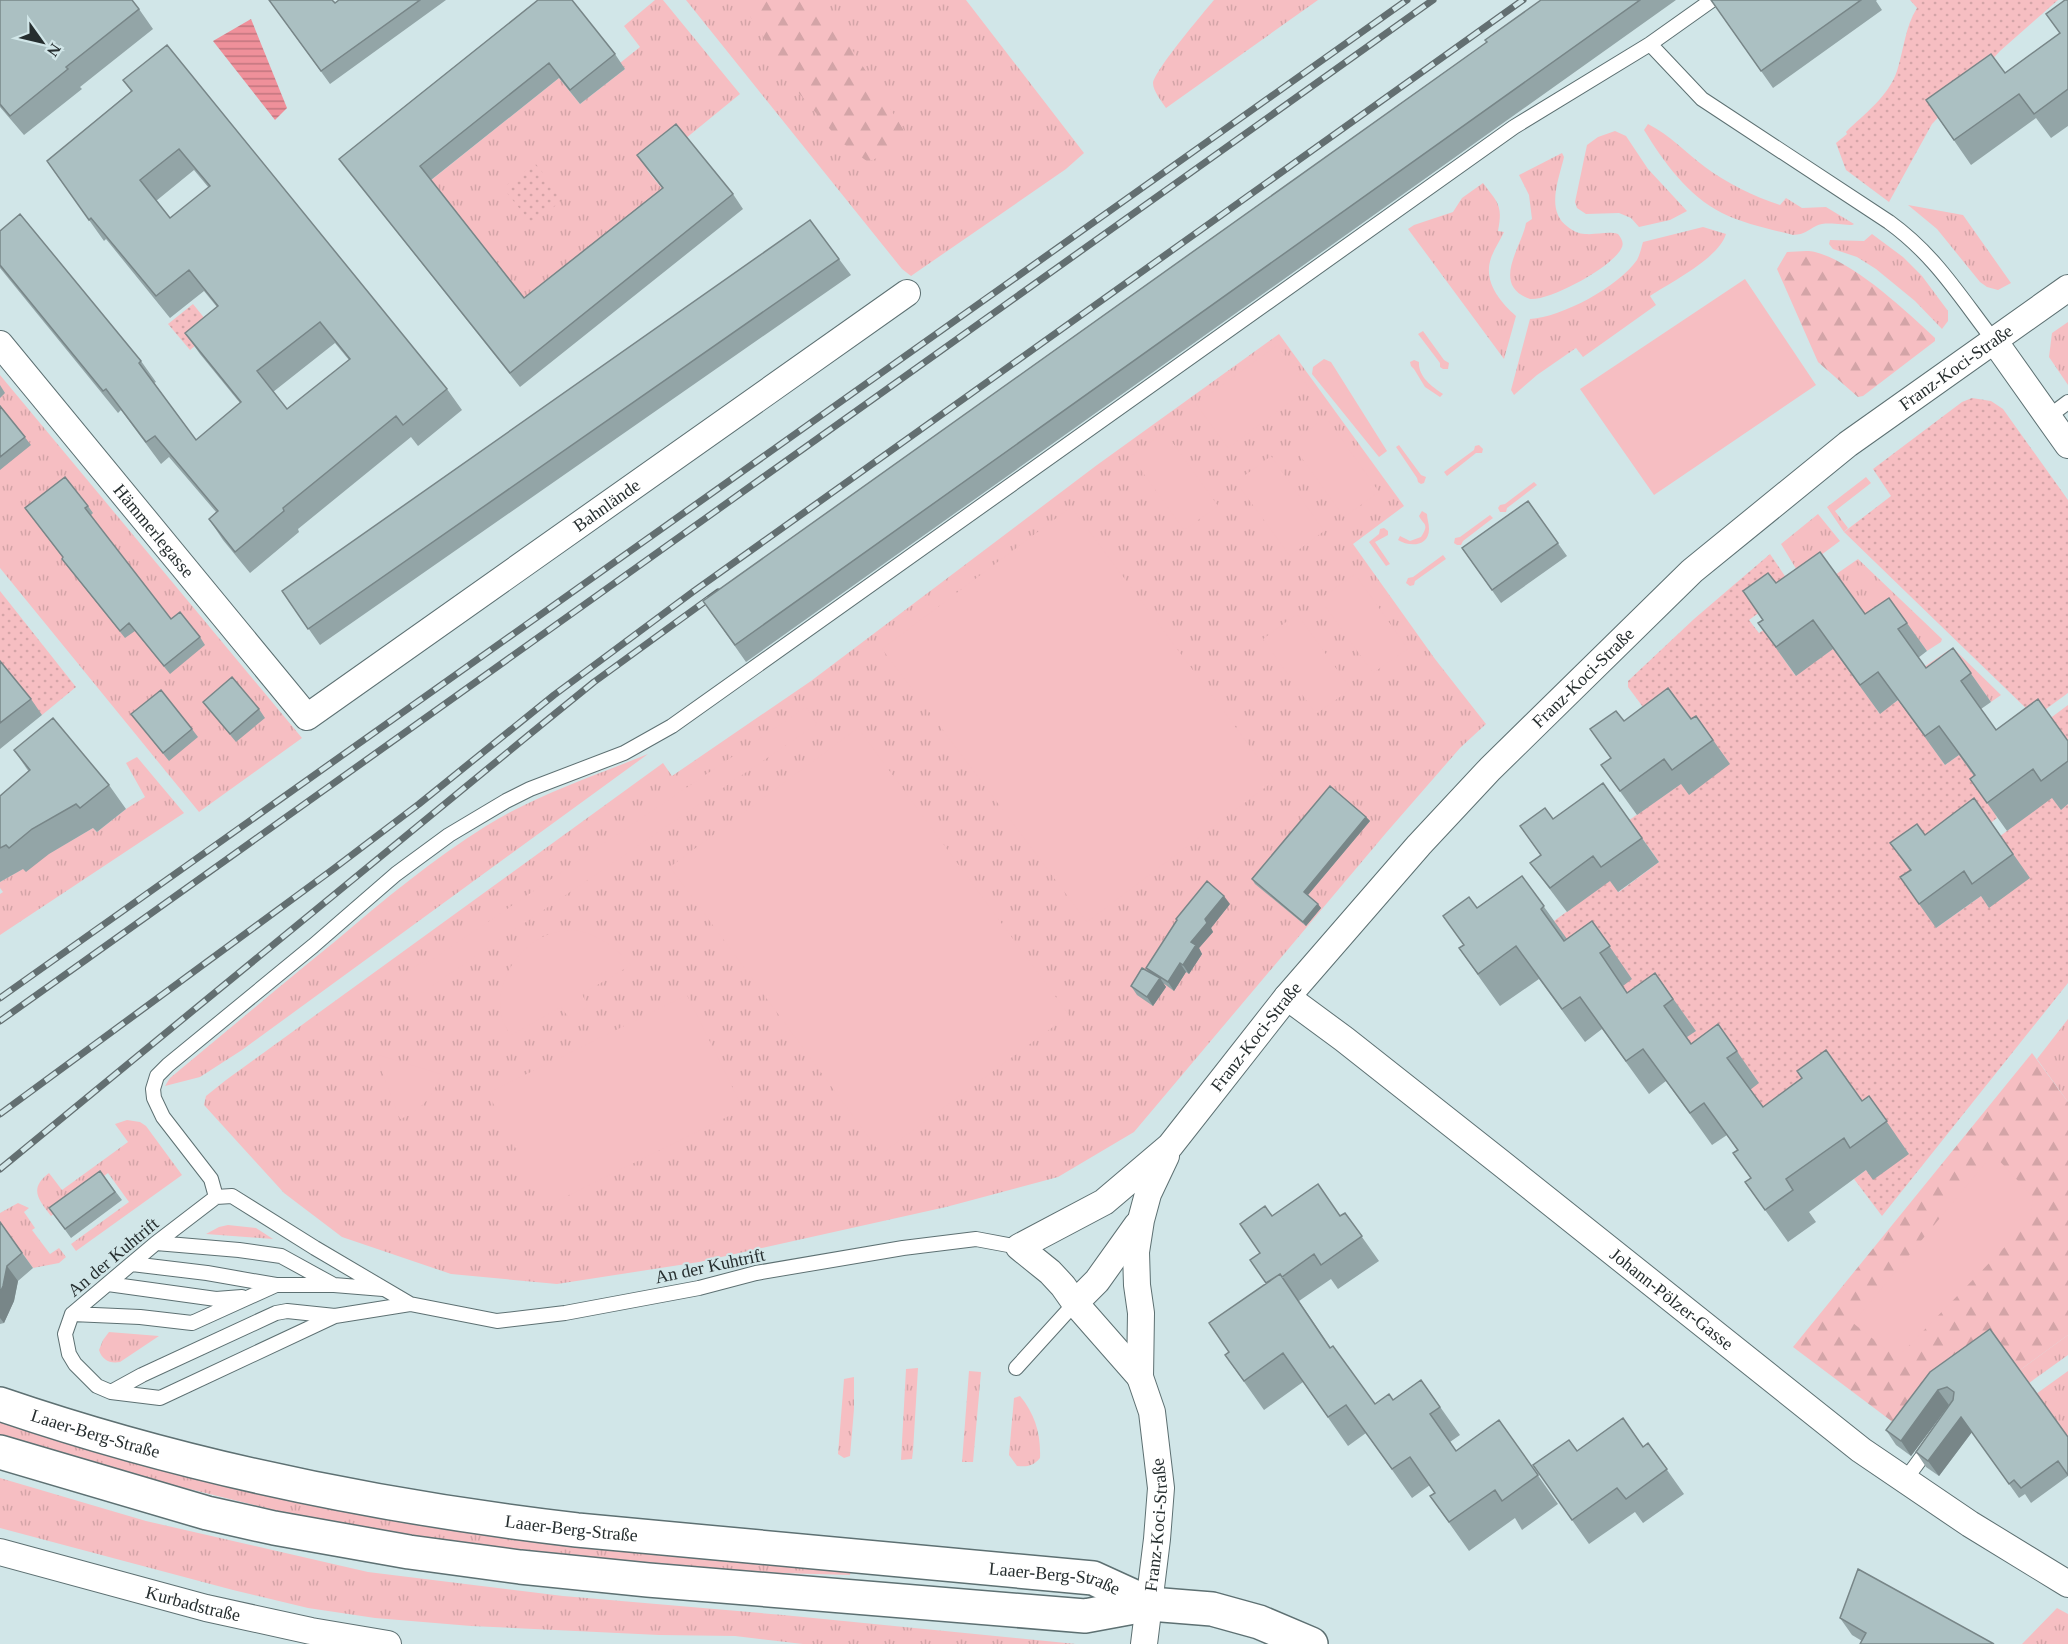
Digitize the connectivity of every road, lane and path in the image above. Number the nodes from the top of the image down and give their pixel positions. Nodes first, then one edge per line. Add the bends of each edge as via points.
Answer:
1 (1712, 0) edge
2 (1650, 44) junction
3 (2068, 288) edge
4 (907, 293) dead end
5 (1995, 342) junction
6 (0, 344) edge
7 (2058, 409) edge
8 (2068, 445) edge
9 (307, 717) joint
10 (1287, 997) junction
11 (1170, 1146) junction
12 (216, 1197) junction
13 (1141, 1220) junction
14 (156, 1243) junction
15 (1019, 1247) junction
16 (132, 1264) junction
17 (108, 1284) junction
18 (276, 1285) junction
19 (334, 1285) junction
20 (387, 1289) junction
21 (252, 1297) junction
22 (1075, 1303) junction
23 (410, 1304) junction
24 (72, 1314) junction
25 (335, 1316) junction
26 (1016, 1368) dead end
27 (1140, 1377) junction
28 (111, 1392) junction
29 (0, 1404) edge
30 (1935, 1438) edge
31 (0, 1452) edge
32 (1905, 1480) junction
33 (0, 1552) edge
34 (2068, 1584) edge
35 (1150, 1604) junction
36 (388, 1644) edge
37 (1144, 1644) edge
38 (1311, 1644) edge

1 - 2 lane
2 - 5 lane via 1702,99 1917,244 1941,269
2 - 12 lane via 1504,134 679,721 624,753 506,801 449,835 396,874 157,1076 153,1089 158,1109 211,1179
3 - 5 street, Franz-Koci-Straße
4 - 9 street, Bahnlände
5 - 7 street
5 - 10 street, Franz-Koci-Straße via 1848,444 1692,570 1490,769
6 - 9 street, Hämmerlegasse
7 - 8 street
10 - 11 street, Franz-Koci-Straße
10 - 32 street, Johann-Pölzer-Gasse via 1839,1433
11 - 13 street, Franz-Koci-Straße
11 - 15 street, Franz-Koci-Straße via 1104,1202
12 - 14 lane, An der Kuhtrift
12 - 20 lane, An der Kuhtrift via 232,1196
13 - 22 street, Franz-Koci-Straße via 1097,1281
13 - 27 street, Franz-Koci-Straße via 1136,1252 1141,1313
14 - 16 lane, An der Kuhtrift
14 - 19 lane via 281,1256
15 - 22 street, Franz-Koci-Straße via 1050,1272
15 - 23 lane, An der Kuhtrift via 976,1239 903,1248 756,1273 565,1313 497,1321
16 - 17 lane, An der Kuhtrift
16 - 18 lane
17 - 21 lane via 216,1299
17 - 24 lane, An der Kuhtrift
18 - 19 lane
18 - 21 lane
19 - 20 lane
20 - 23 lane, An der Kuhtrift
21 - 24 lane via 192,1323
22 - 26 lane
22 - 27 street, Franz-Koci-Straße
23 - 25 lane, An der Kuhtrift
24 - 28 lane, An der Kuhtrift via 65,1334 69,1354 97,1386
25 - 28 lane via 276,1313
25 - 28 lane, An der Kuhtrift via 160,1398
27 - 35 street, Franz-Koci-Straße via 1152,1412 1161,1488
29 - 35 main road, Laaer-Berg-Straße via 160,1454 414,1508 577,1530 1094,1578
30 - 32 lane
31 - 35 main road, Laaer-Berg-Straße via 274,1528 466,1560 648,1580 1085,1616
32 - 34 street, Johann-Pölzer-Gasse
33 - 36 street, Kurbadstraße via 206,1608
35 - 37 street
35 - 38 main road, Laaer-Berg-Straße via 1212,1609 1259,1622

